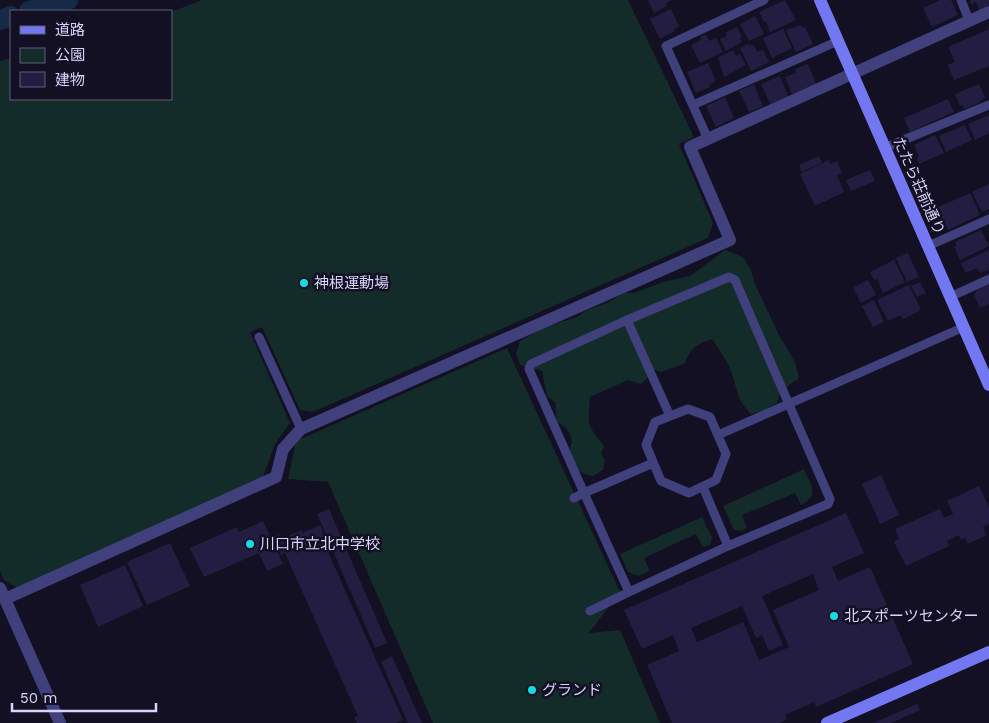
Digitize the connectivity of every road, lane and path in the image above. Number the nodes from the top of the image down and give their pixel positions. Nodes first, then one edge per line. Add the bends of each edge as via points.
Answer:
1 (764, 0) edge
2 (820, 0) edge
3 (961, 0) edge
4 (989, 12) edge
5 (969, 20) junction
6 (838, 41) junction
7 (852, 74) junction
8 (989, 104) edge
9 (693, 105) junction
10 (708, 138) junction
11 (884, 148) junction
12 (989, 219) edge
13 (928, 246) junction
14 (989, 279) edge
15 (950, 297) junction
16 (628, 320) junction
17 (964, 327) junction
18 (259, 337) dead end
19 (989, 385) edge
20 (790, 404) junction
21 (670, 416) junction
22 (301, 429) junction
23 (718, 434) junction
24 (652, 462) junction
25 (702, 487) junction
26 (584, 493) junction
27 (574, 498) dead end
28 (728, 546) junction
29 (629, 592) junction
30 (3, 594) edge
31 (590, 611) dead end
32 (989, 652) edge
33 (60, 723) edge
34 (827, 723) edge

1 - 9 lane via 666,46
2 - 6 street, たたら荘前通り
3 - 5 lane
4 - 5 street
5 - 7 street
6 - 7 street, たたら荘前通り
6 - 9 lane
7 - 10 street
7 - 11 street, たたら荘前通り
8 - 11 lane
9 - 10 lane
10 - 22 street via 690,147 730,240
11 - 13 street, たたら荘前通り
12 - 13 lane
13 - 15 street, たたら荘前通り
14 - 15 lane
15 - 17 street, たたら荘前通り
16 - 20 lane via 729,277 735,280
16 - 21 lane
16 - 26 lane via 531,364 529,369
17 - 19 street, たたら荘前通り
17 - 20 lane
18 - 22 lane
20 - 23 lane
20 - 28 lane via 830,499 828,504
21 - 23 lane via 688,409 710,417
21 - 24 lane via 655,422 646,445
22 - 30 street via 283,450 276,477
23 - 25 lane via 726,454 716,480
24 - 25 lane via 661,482 689,493
24 - 26 lane
25 - 28 lane
26 - 27 lane
26 - 29 lane
28 - 29 lane
29 - 31 lane
30 - 33 street
32 - 34 street

